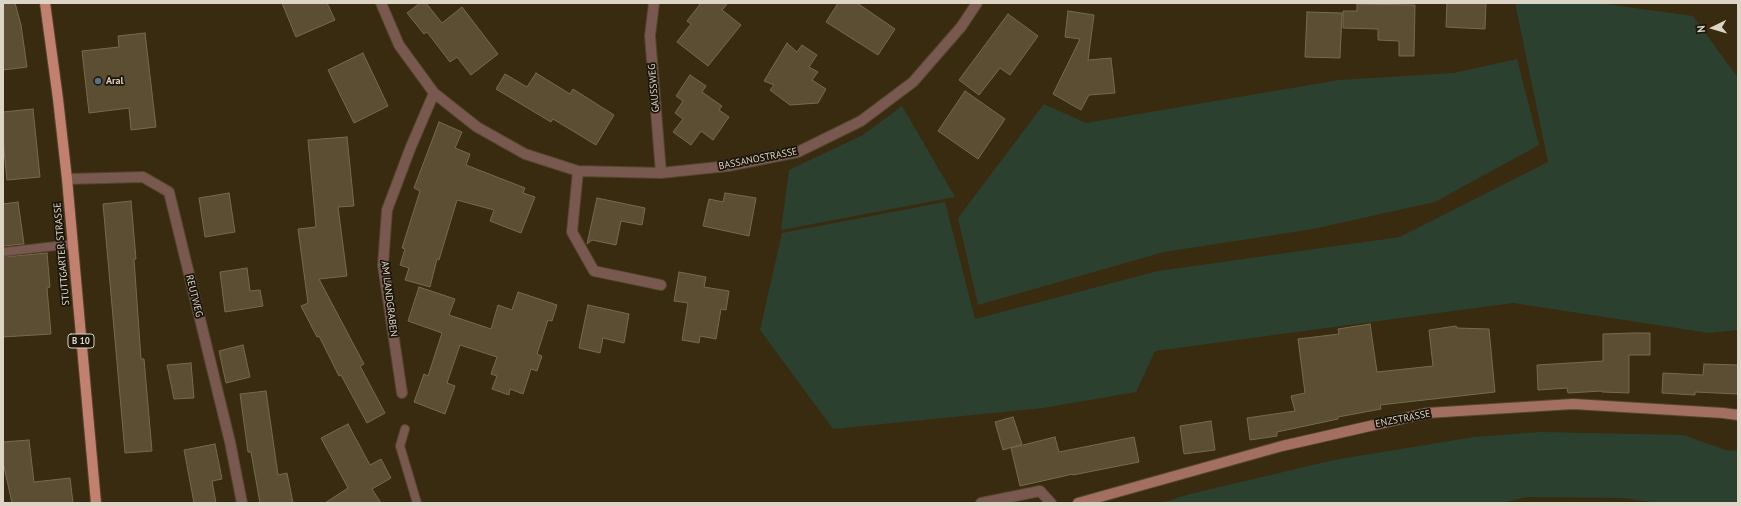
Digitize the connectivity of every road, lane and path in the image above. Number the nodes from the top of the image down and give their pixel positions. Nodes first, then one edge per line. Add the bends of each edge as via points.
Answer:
1 (45, 3) edge
2 (381, 3) edge
3 (654, 3) edge
4 (977, 3) edge
5 (434, 93) junction
6 (578, 171) junction
7 (661, 173) junction
8 (67, 179) junction
9 (73, 244) junction
10 (3, 252) edge
11 (661, 285) dead end
12 (402, 393) dead end
13 (1738, 415) edge
14 (405, 429) dead end
15 (96, 503) edge
16 (242, 503) edge
17 (418, 503) edge
18 (981, 503) edge
19 (1051, 503) edge
20 (1078, 503) edge

1 - 8 main road, STUTTGARTER STRASSE / B 10
2 - 5 street, BASSANOSTRASSE via 398,45
3 - 7 street, GAUSSWEG via 650,36
4 - 7 street, BASSANOSTRASSE via 961,27 913,82 862,121 798,152 728,166
5 - 6 street, BASSANOSTRASSE via 477,127 525,154
5 - 12 street, AM LANDGRABEN via 387,210 383,265
6 - 7 street, BASSANOSTRASSE
6 - 11 street via 572,232 594,271
8 - 9 main road, STUTTGARTER STRASSE / B 10
8 - 16 street, REUTWEG via 143,177 169,192 230,442
9 - 10 lane
9 - 15 main road, STUTTGARTER STRASSE / B 10
13 - 20 main road, ENZSTRASSE via 1573,404 1428,413 1282,446
14 - 17 lane via 400,446
18 - 19 street via 1040,491

